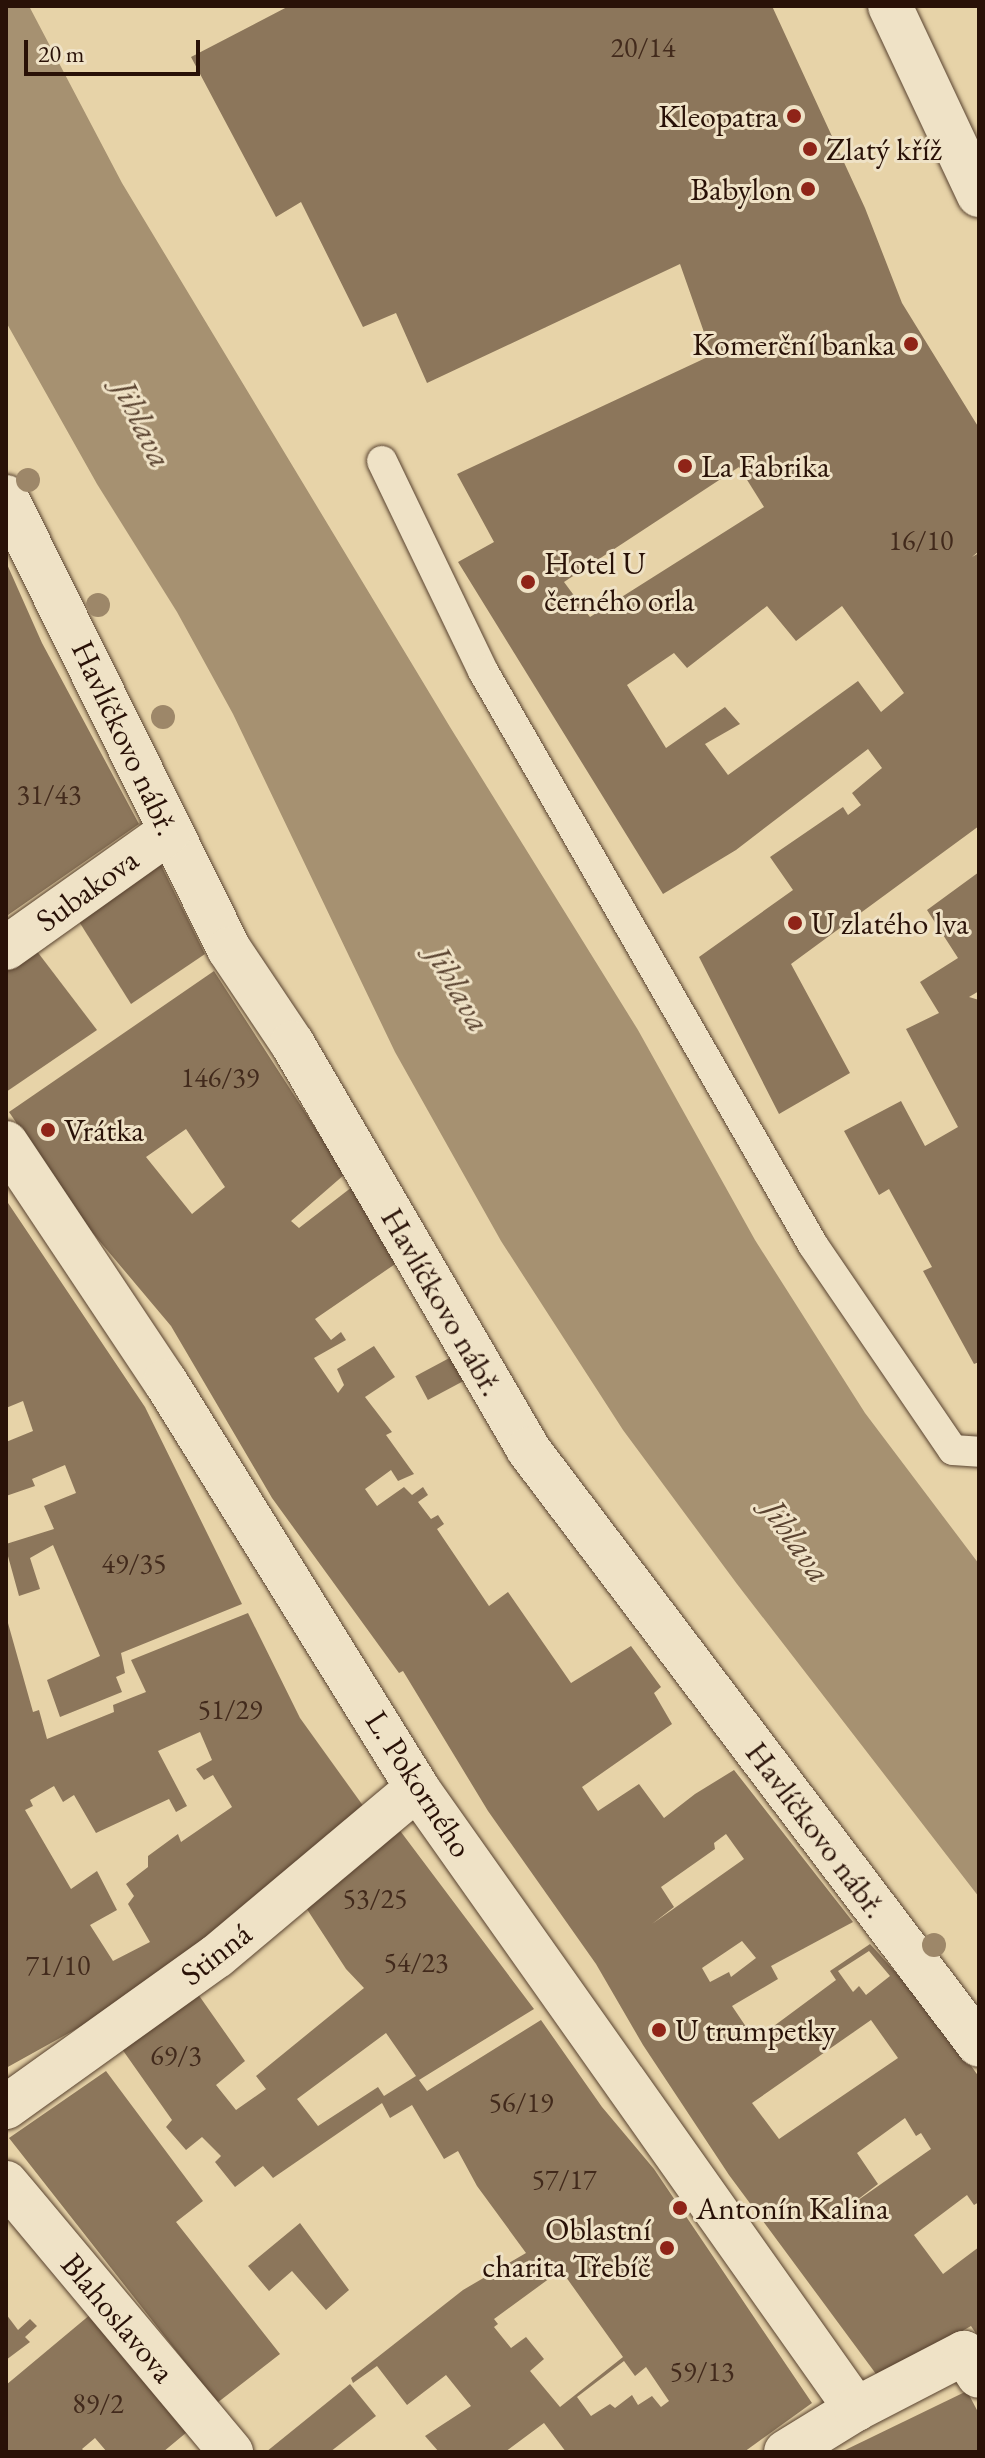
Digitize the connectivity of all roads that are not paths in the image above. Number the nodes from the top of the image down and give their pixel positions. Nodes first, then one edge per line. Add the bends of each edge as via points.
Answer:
1 (890, 6) edge
2 (979, 195) edge
3 (382, 461) dead end
4 (6, 497) edge
5 (169, 832) junction
6 (6, 948) edge
7 (6, 1143) edge
8 (979, 1452) edge
9 (417, 1788) junction
10 (979, 2045) edge
11 (6, 2107) edge
12 (6, 2183) edge
13 (979, 2376) edge
14 (856, 2409) junction
15 (231, 2452) edge
16 (786, 2452) edge

1 - 2 street
3 - 8 lane via 483,671 813,1245 953,1450
4 - 5 street, Havlíčkovo nábř. via 147,777
5 - 6 street, Subakova
5 - 10 street, Havlíčkovo nábř. via 229,949 292,1043 528,1449
7 - 9 street, L. Pokorného via 165,1381
9 - 11 street, Stinná via 217,1956
9 - 14 street, L. Pokorného
12 - 15 street, Blahoslavova
13 - 14 street via 964,2353
14 - 16 street

